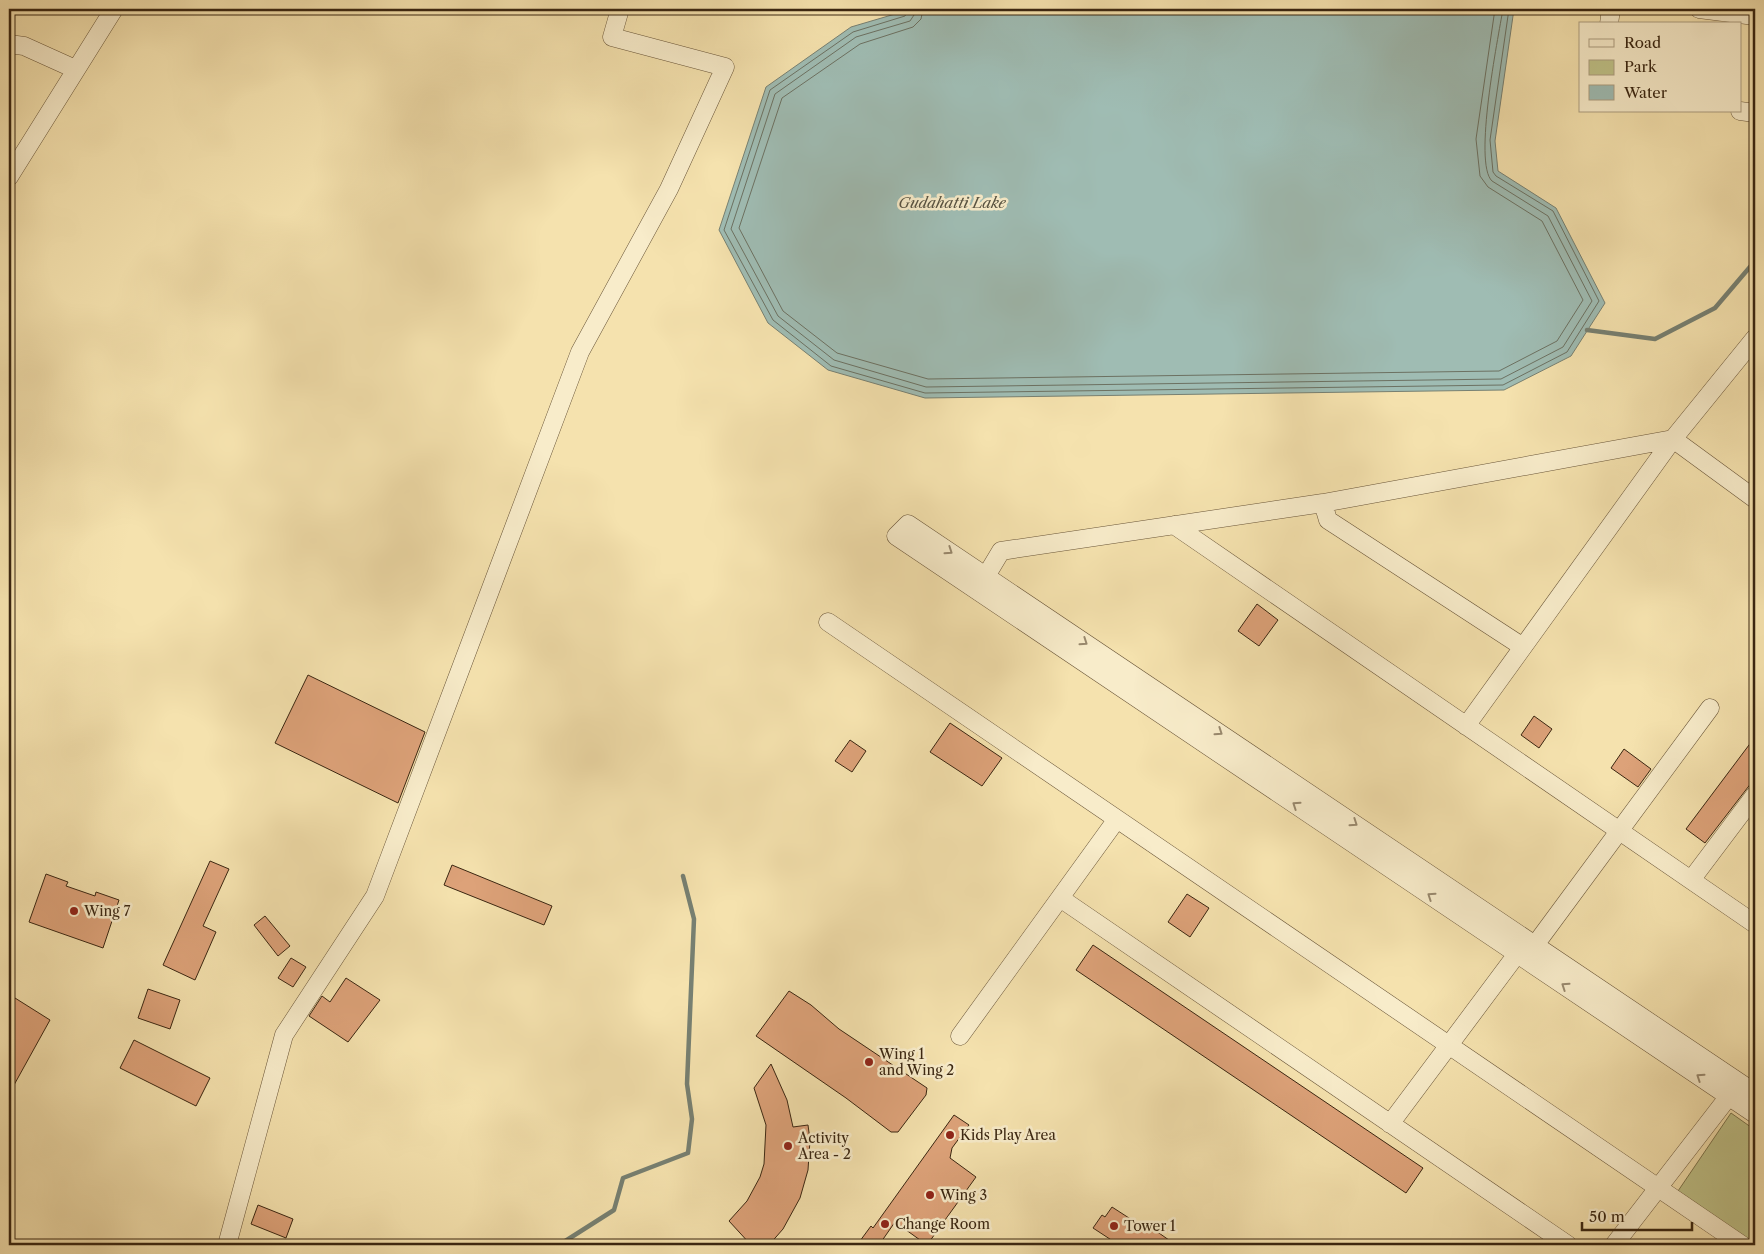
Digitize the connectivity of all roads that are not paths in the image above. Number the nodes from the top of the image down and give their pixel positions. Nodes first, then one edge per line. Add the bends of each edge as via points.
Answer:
1 (114, 9) edge
2 (620, 9) edge
3 (1611, 9) edge
4 (1699, 9) edge
5 (1755, 16) edge
6 (1609, 22) edge
7 (9, 44) edge
8 (75, 69) junction
9 (1742, 111) edge
10 (1755, 113) edge
11 (9, 177) edge
12 (1755, 338) edge
13 (1749, 358) edge
14 (1673, 438) junction
15 (1755, 499) edge
16 (1322, 503) junction
17 (1174, 526) junction
18 (986, 576) junction
19 (828, 622) dead end
20 (1523, 647) junction
21 (1710, 708) dead end
22 (1466, 726) junction
23 (1755, 795) edge
24 (1117, 819) junction
25 (1619, 831) junction
26 (1691, 880) junction
27 (1060, 898) junction
28 (1754, 920) edge
29 (1526, 946) junction
30 (960, 1036) dead end
31 (1448, 1046) junction
32 (1740, 1082) junction
33 (1755, 1092) edge
34 (1730, 1096) junction
35 (1755, 1114) edge
36 (1390, 1124) junction
37 (1658, 1188) junction
38 (227, 1245) edge
39 (1568, 1245) edge
40 (1614, 1245) edge
41 (1742, 1245) edge

1 - 8 street
2 - 38 street via 612,37 725,68 669,189 580,352 375,896 284,1035
3 - 6 street
4 - 5 street
7 - 8 street via 24,46
8 - 11 street
9 - 10 street
12 - 13 street
13 - 14 street
14 - 15 street
14 - 16 street
14 - 20 street
16 - 17 street
16 - 20 street via 1328,520
17 - 18 street via 1001,551
17 - 22 street
18 -> 29 street
29 -> 18 street via 896,536 908,524
19 - 24 street
20 - 22 street
21 - 25 street
22 - 25 street
23 - 26 street
24 - 27 street
24 - 31 street
25 - 26 street
25 - 29 street
26 - 28 street
27 - 30 street
27 - 36 street
29 - 31 street
29 - 32 street
34 -> 29 street
31 - 36 street
31 - 37 street
32 - 33 street
32 - 34 street
34 - 35 street
34 - 37 street
36 - 39 street
37 - 40 street
37 - 41 street

